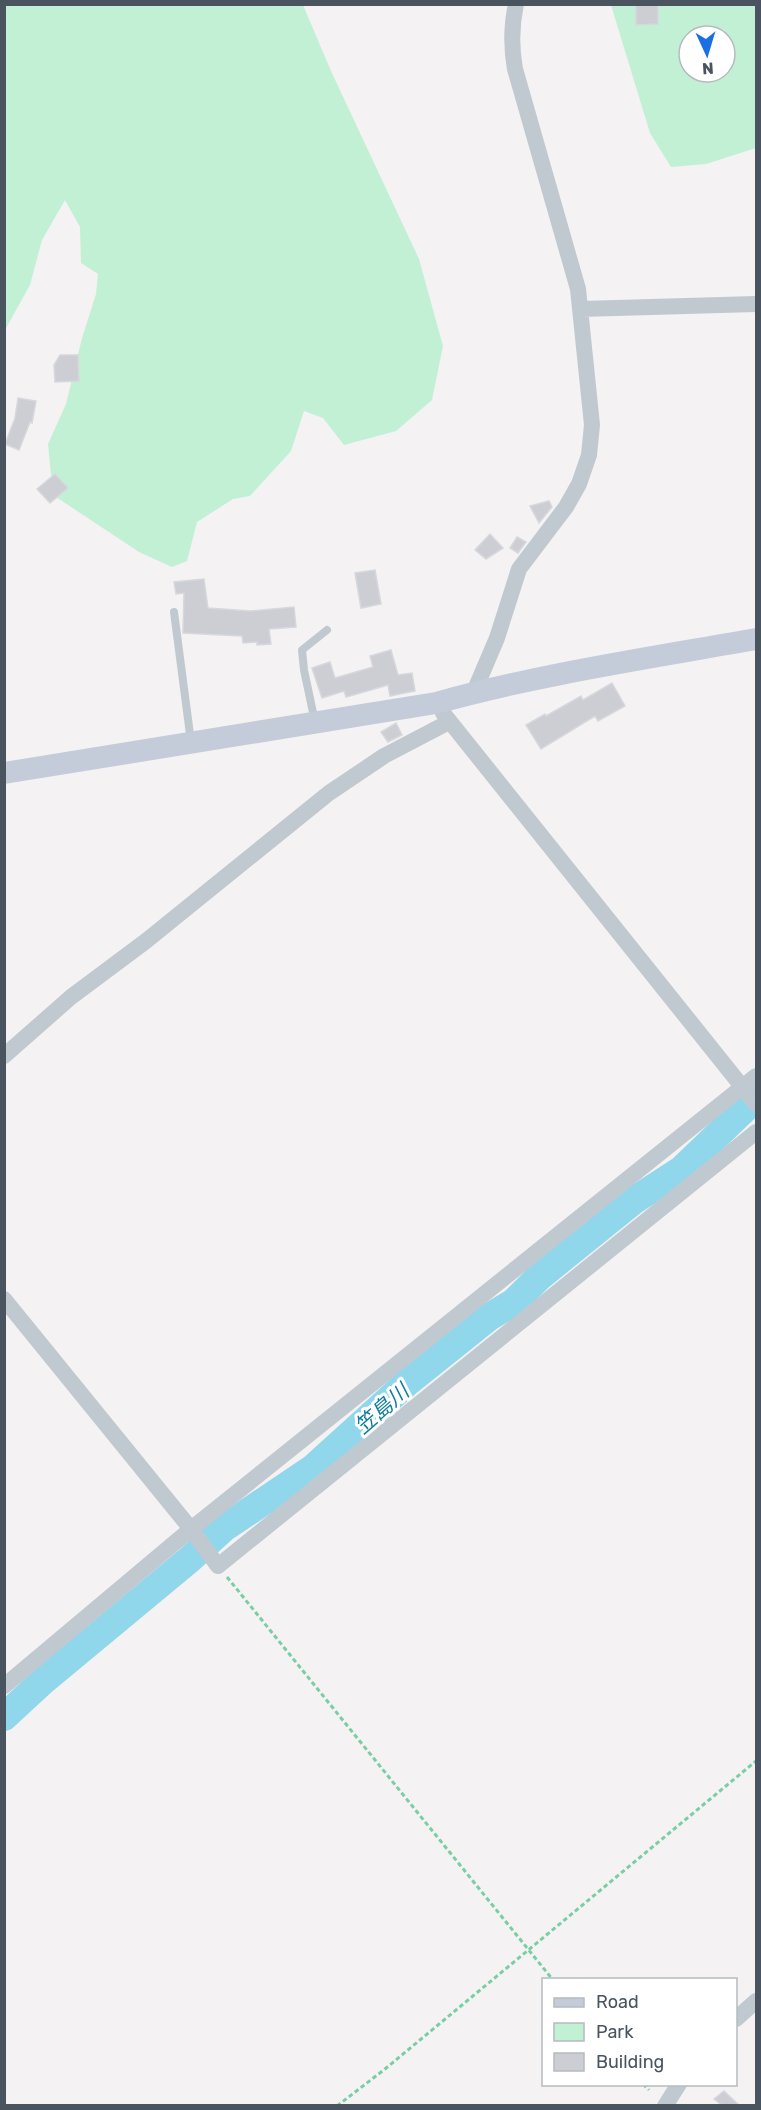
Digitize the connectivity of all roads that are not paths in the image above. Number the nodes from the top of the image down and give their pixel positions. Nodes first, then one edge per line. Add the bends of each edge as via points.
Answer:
1 (516, 4) edge
2 (756, 303) edge
3 (581, 309) junction
4 (174, 612) dead end
5 (327, 630) dead end
6 (756, 639) edge
7 (474, 692) junction
8 (436, 703) junction
9 (449, 722) junction
10 (316, 723) junction
11 (191, 743) junction
12 (4, 773) edge
13 (4, 1056) edge
14 (756, 1076) edge
15 (742, 1088) junction
16 (756, 1104) edge
17 (756, 1132) edge
18 (4, 1299) edge
19 (191, 1529) junction
20 (4, 1686) edge
21 (756, 2001) edge
22 (737, 2017) edge
23 (678, 2086) edge
24 (665, 2106) edge

1 - 3 street via 512,37 515,69
2 - 3 street
3 - 7 street via 592,425 589,455 566,507 519,569 497,638
4 - 11 lane
5 - 10 lane via 302,650
6 - 7 street
7 - 8 street
8 - 9 street
8 - 10 street
9 - 13 street via 384,756 329,793 71,997
9 - 15 street
10 - 11 street
11 - 12 street
14 - 15 street
15 - 16 street
15 - 19 street
17 - 19 street via 218,1566
18 - 19 street
19 - 20 street
21 - 22 street
23 - 24 street

